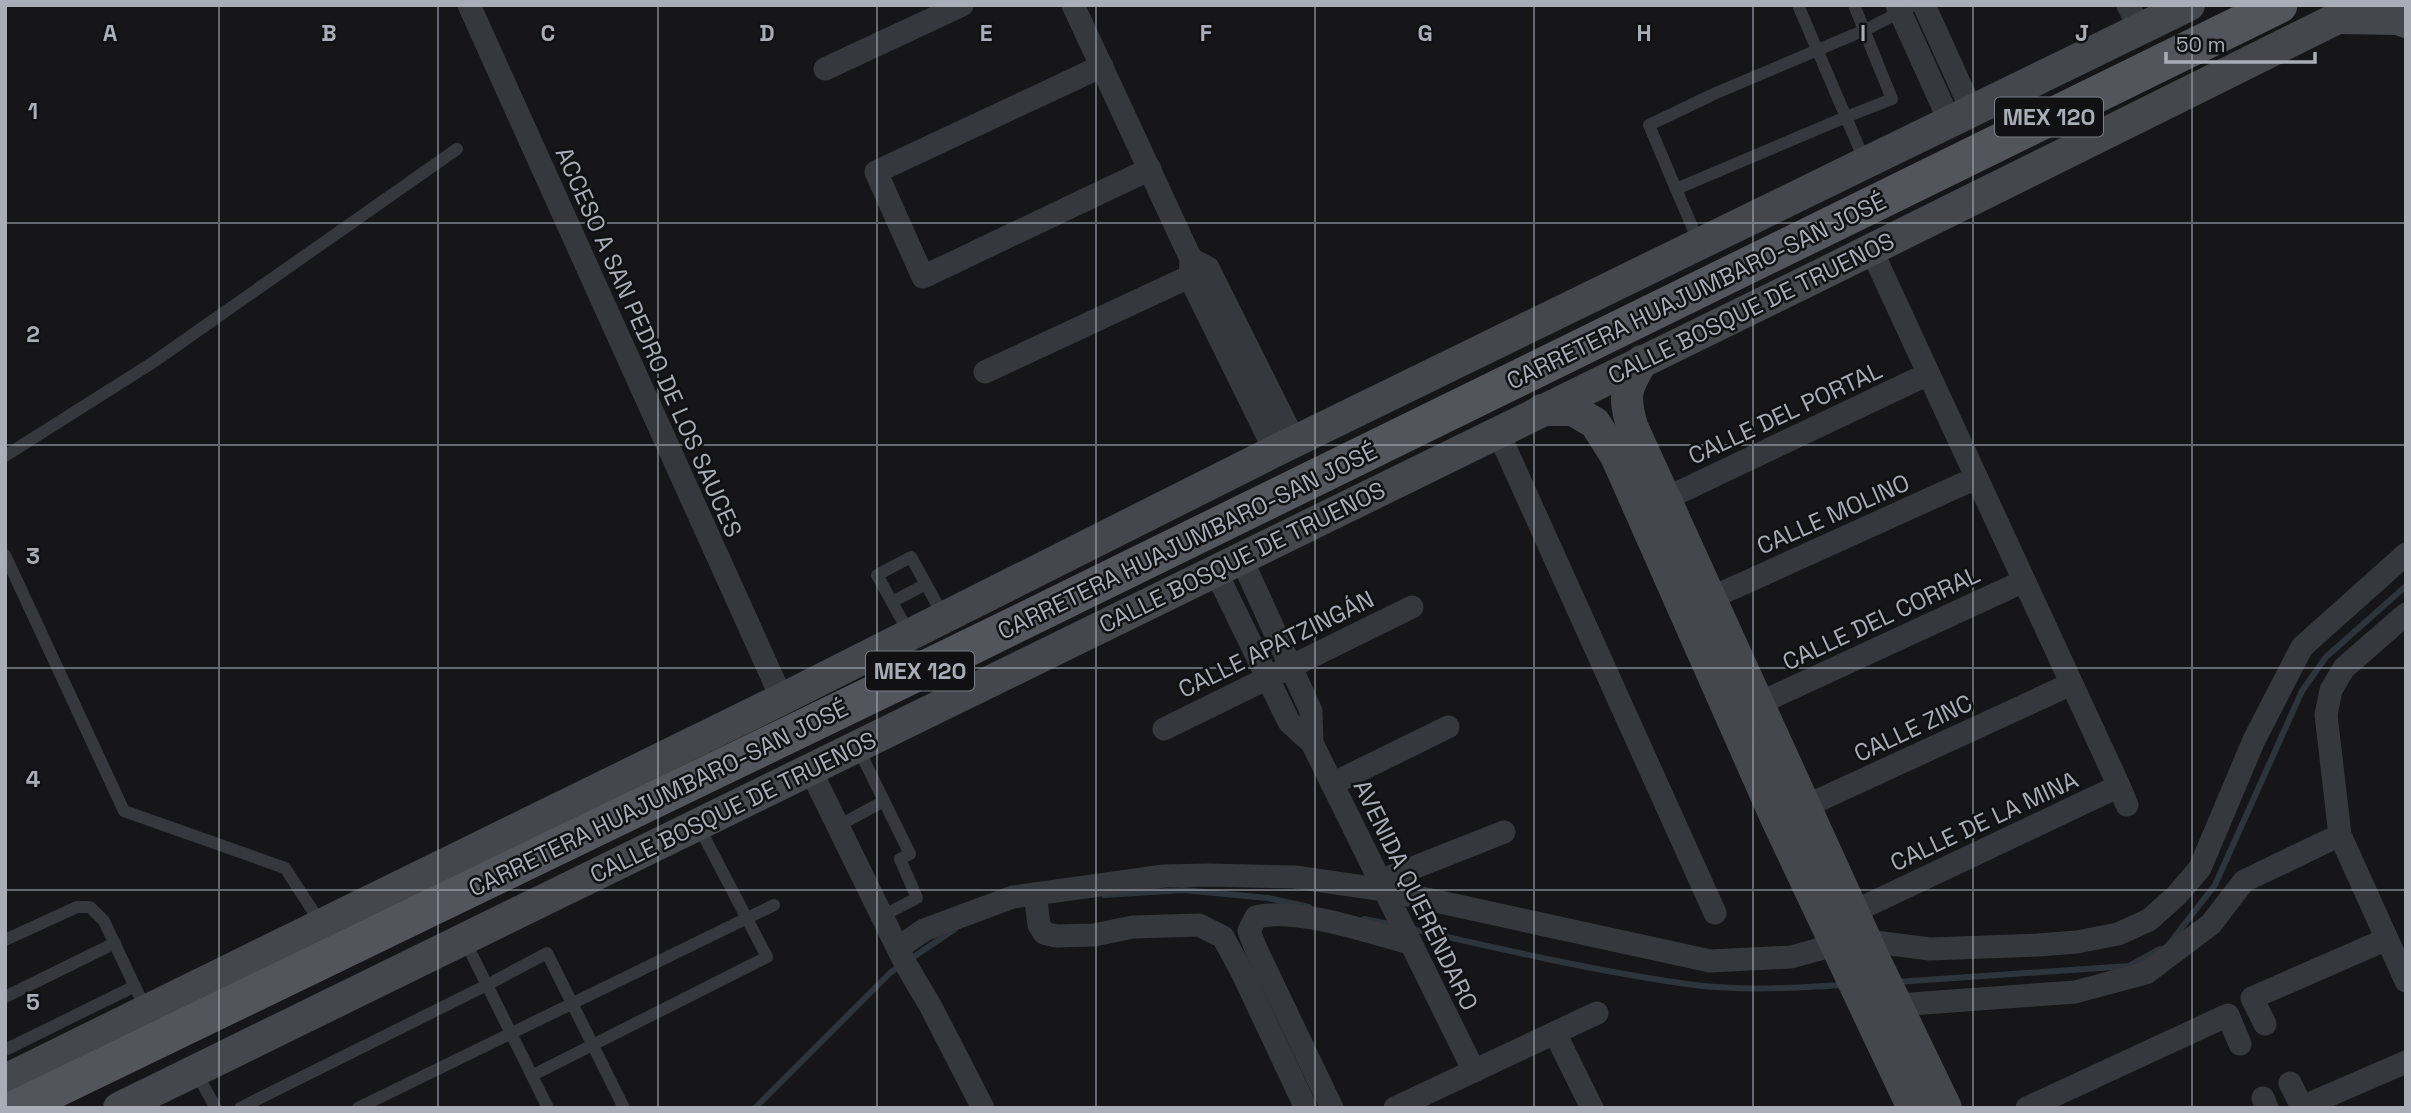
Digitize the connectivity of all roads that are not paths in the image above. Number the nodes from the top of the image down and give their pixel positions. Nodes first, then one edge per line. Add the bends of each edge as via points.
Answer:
1 (469, 5) edge
2 (962, 5) edge
3 (1073, 5) edge
4 (1798, 5) edge
5 (1854, 5) edge
6 (1924, 5) edge
7 (2279, 5) edge
8 (1903, 8) edge
9 (2353, 12) edge
10 (2147, 20) edge
11 (2406, 22) edge
12 (1865, 30) junction
13 (1817, 50) junction
14 (1102, 66) junction
15 (2152, 66) junction
16 (825, 69) dead end
17 (2194, 89) junction
18 (1961, 116) junction
19 (2143, 116) junction
20 (1846, 117) junction
21 (457, 149) dead end
22 (1865, 164) junction
23 (1150, 169) junction
24 (1676, 190) junction
25 (1790, 202) junction
26 (1820, 230) junction
27 (1700, 245) junction
28 (1871, 249) junction
29 (1196, 268) junction
30 (1824, 273) junction
31 (1642, 361) junction
32 (985, 372) dead end
33 (1928, 374) junction
34 (1542, 410) junction
35 (1498, 432) junction
36 (1285, 447) junction
37 (1628, 451) junction
38 (5, 456) edge
39 (1976, 478) junction
40 (1665, 499) junction
41 (1088, 545) junction
42 (2406, 554) edge
43 (5, 555) edge
44 (1228, 564) junction
45 (2024, 582) junction
46 (926, 584) junction
47 (1092, 588) junction
48 (1711, 598) junction
49 (892, 602) junction
50 (1412, 607) dead end
51 (2406, 614) edge
52 (941, 618) junction
53 (1118, 619) junction
54 (909, 634) junction
55 (964, 650) junction
56 (1292, 666) junction
57 (1266, 678) junction
58 (2071, 684) junction
59 (969, 690) junction
60 (782, 699) junction
61 (1760, 703) junction
62 (1448, 727) dead end
63 (1164, 729) dead end
64 (1312, 743) junction
65 (857, 746) junction
66 (810, 769) junction
67 (1332, 784) junction
68 (884, 801) junction
69 (1806, 807) junction
70 (1777, 820) junction
71 (697, 824) junction
72 (838, 826) junction
73 (1504, 832) dead end
74 (2340, 835) junction
75 (1385, 891) junction
76 (1035, 897) junction
77 (774, 905) dead end
78 (1853, 912) junction
79 (1715, 913) dead end
80 (882, 916) junction
81 (746, 918) junction
82 (323, 926) junction
83 (1407, 937) junction
84 (464, 939) junction
85 (2387, 939) junction
86 (5, 940) edge
87 (115, 943) junction
88 (1855, 952) junction
89 (901, 955) junction
90 (2406, 981) edge
91 (487, 985) junction
92 (1881, 995) junction
93 (5, 998) edge
94 (141, 999) junction
95 (574, 1003) junction
96 (1597, 1013) dead end
97 (2265, 1024) dead end
98 (511, 1032) junction
99 (1555, 1033) junction
100 (2240, 1044) dead end
101 (595, 1045) junction
102 (2406, 1062) edge
103 (194, 1071) junction
104 (1474, 1071) junction
105 (533, 1075) junction
106 (9, 1076) edge
107 (2290, 1083) dead end
108 (119, 1108) edge
109 (216, 1108) edge
110 (240, 1108) edge
111 (358, 1108) edge
112 (548, 1108) edge
113 (624, 1108) edge
114 (983, 1108) edge
115 (1306, 1108) edge
116 (1332, 1108) edge
117 (1395, 1108) edge
118 (1592, 1108) edge
119 (1913, 1108) edge
120 (1946, 1108) edge
121 (2027, 1108) edge

1 - 60 street, ACCESO A SAN PEDRO DE LOS SAUCES
2 - 16 street
3 - 14 street
4 - 13 lane
5 - 12 lane
6 - 18 street
7 - 15 main road, CARRETERA HUAJUMBARO-SAN JOSÉ / MEX 120
8 - 12 lane
8 - 18 street
9 - 11 street
9 - 17 street, CALLE BOSQUE DE TRUENOS
10 - 15 street via 2160,39
10 - 15 street via 2129,55
10 - 18 street
12 - 13 lane
12 - 20 lane via 1892,99
13 - 20 lane
13 - 24 lane via 1649,125
14 - 23 street
14 - 23 street via 876,172 923,278
15 - 17 street
15 - 19 street
15 - 26 main road, CARRETERA HUAJUMBARO-SAN JOSÉ / MEX 120
17 - 19 street, CALLE BOSQUE DE TRUENOS
18 - 22 street
19 - 28 street, CALLE BOSQUE DE TRUENOS
20 - 22 lane
20 - 24 lane
21 - 38 lane via 152,363
22 - 25 street
23 - 29 street
24 - 27 lane
25 - 26 street via 1808,213
25 - 27 street
26 - 30 street via 1826,251
26 - 47 main road, CARRETERA HUAJUMBARO-SAN JOSÉ / MEX 120
27 - 36 street
28 - 30 street, CALLE BOSQUE DE TRUENOS
28 - 33 street
29 - 32 street
29 - 36 street
30 - 31 street, CALLE BOSQUE DE TRUENOS
31 - 34 street, CALLE BOSQUE DE TRUENOS
31 - 37 street via 1628,386
33 - 39 street
33 - 40 street, CALLE DEL PORTAL
34 - 35 street, CALLE BOSQUE DE TRUENOS
34 - 37 street via 1573,410
35 - 44 street, CALLE BOSQUE DE TRUENOS
35 - 79 street
36 - 41 street
37 - 40 street
37 - 70 street
39 - 45 street
39 - 48 street, CALLE MOLINO
40 - 48 street
41 - 47 street
41 - 52 street
42 - 88 street via 2302,647 2254,740 2200,868 2149,920 2118,934 2077,942
43 - 82 lane via 124,811 285,867
44 - 53 street, CALLE BOSQUE DE TRUENOS
44 - 56 street, AVENIDA QUERÉNDARO
44 - 57 street, AVENIDA QUERÉNDARO
45 - 58 street
45 - 61 street, CALLE DEL CORRAL
46 - 49 lane
46 - 49 lane via 911,557 877,575
46 - 52 lane
47 - 53 street
47 - 55 main road, CARRETERA HUAJUMBARO-SAN JOSÉ / MEX 120
48 - 61 street
49 - 54 lane
50 - 56 street, CALLE APATZINGÁN
51 - 74 street via 2344,668 2331,690 2326,715
52 - 54 street
52 - 55 street
53 - 59 street, CALLE BOSQUE DE TRUENOS
54 - 60 street
55 - 59 street
55 - 106 main road, CARRETERA HUAJUMBARO-SAN JOSÉ / MEX 120
56 - 57 street, CALLE APATZINGÁN
56 - 64 street, AVENIDA QUERÉNDARO via 1311,711
57 - 63 street, CALLE APATZINGÁN
57 - 64 street, AVENIDA QUERÉNDARO via 1289,723
58 - 69 street, CALLE ZINC
58 - 78 street, CALLE DE LA MINA via 2123,796
59 - 65 street, CALLE BOSQUE DE TRUENOS
60 - 82 street
61 - 69 street
62 - 67 street
64 - 67 street, AVENIDA QUERÉNDARO
65 - 66 street, CALLE BOSQUE DE TRUENOS
65 - 68 lane
66 - 71 street, CALLE BOSQUE DE TRUENOS
66 - 72 street
67 - 75 street, AVENIDA QUERÉNDARO
68 - 72 lane
68 - 80 lane via 910,854 900,859 917,898
69 - 70 street, CALLE ZINC
69 - 78 street
70 - 88 street
71 - 81 lane
71 - 84 street, CALLE BOSQUE DE TRUENOS
72 - 80 street
73 - 75 street
74 - 85 street
74 - 92 street via 2244,881 2211,924 2146,973 2075,992
75 - 76 street via 1295,877 1208,875 1164,876
75 - 83 street, AVENIDA QUERÉNDARO
75 - 88 street via 1710,961
76 - 89 street via 1013,897 925,930
76 - 115 street via 1038,925 1044,933 1056,936 1199,925 1223,937
77 - 81 lane
78 - 88 street
80 - 89 street
81 - 95 lane
81 - 101 lane via 767,957
82 - 94 street
83 - 104 street, AVENIDA QUERÉNDARO
83 - 116 street via 1272,913 1256,917 1249,931
84 - 91 lane
84 - 103 street, CALLE BOSQUE DE TRUENOS
85 - 90 street
85 - 97 street via 2252,998
86 - 87 lane via 77,907 90,907 104,921
87 - 93 lane
87 - 94 lane
88 - 92 street
89 - 114 street
91 - 95 lane via 547,953
91 - 98 lane
91 - 110 lane
92 - 119 street
92 - 120 street
94 - 106 street
95 - 98 lane
95 - 101 lane
96 - 99 street
98 - 105 lane
98 - 111 lane
99 - 104 street
99 - 118 street
100 - 121 street via 2228,1015
101 - 105 lane
101 - 113 lane
102 - 107 street via 2302,1107
103 - 108 street, CALLE BOSQUE DE TRUENOS
103 - 109 lane
104 - 117 street
105 - 112 lane

